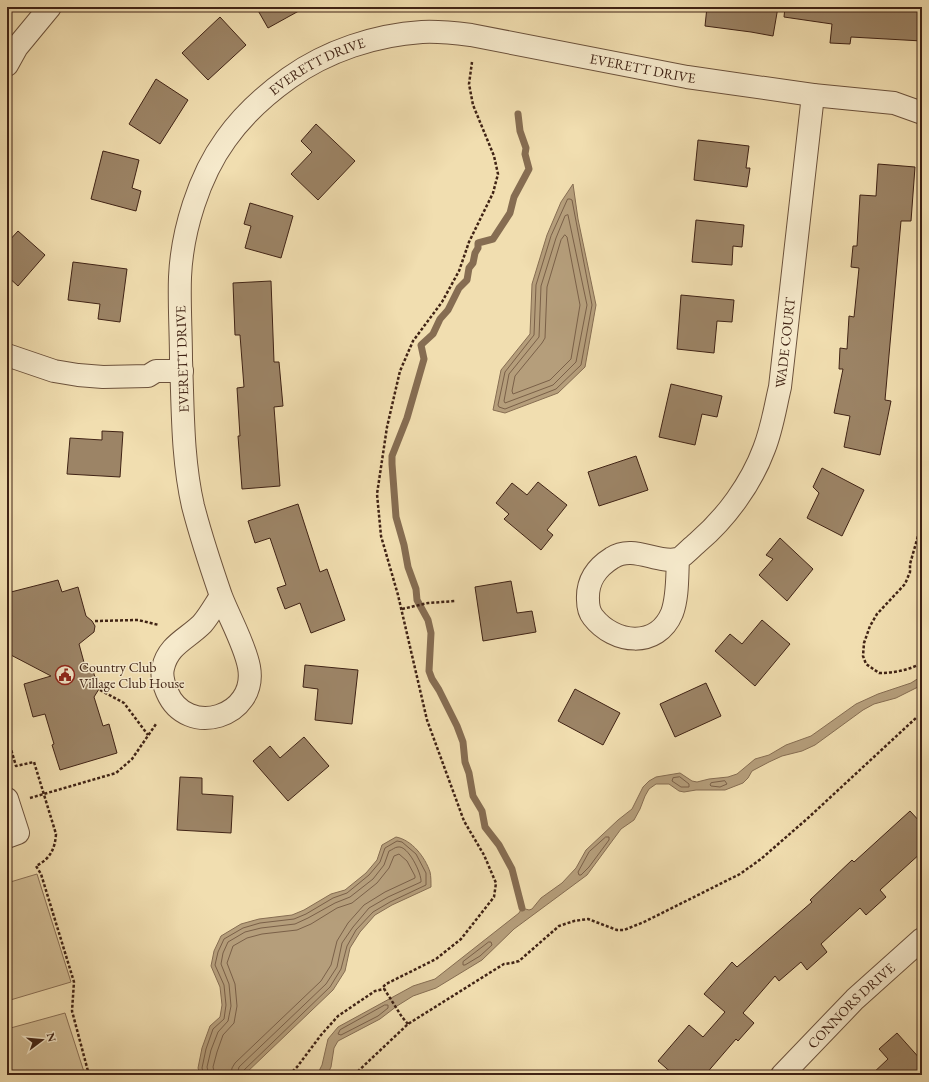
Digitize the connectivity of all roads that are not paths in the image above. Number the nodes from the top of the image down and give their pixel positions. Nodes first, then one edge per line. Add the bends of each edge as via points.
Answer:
1 (50, 7) edge
2 (7, 65) edge
3 (813, 95) junction
4 (922, 99) edge
5 (894, 103) junction
6 (922, 113) edge
7 (7, 354) edge
8 (182, 371) junction
9 (678, 559) junction
10 (221, 596) junction
11 (8, 801) edge
12 (7, 837) edge
13 (922, 939) edge
14 (782, 1075) edge

1 - 2 street via 17,47
3 - 5 street, EVERETT DRIVE
3 - 8 street, EVERETT DRIVE via 687,77 471,35 448,33 423,32 386,36 324,57 274,89 249,112 227,138 202,183 191,214 180,276
3 - 9 street, WADE COURT via 780,387 773,420 764,449 740,495 701,540
4 - 5 street, EVERETT DRIVE
5 - 6 street, EVERETT DRIVE
7 - 8 street via 54,371 78,375 148,376 156,371
8 - 10 street, EVERETT DRIVE via 184,448 189,484
9 - 9 street via 627,553 613,557 591,577 587,591 592,616 604,629 616,636 634,639 659,631 666,623 673,607
10 - 10 street, EVERETT DRIVE via 203,623 176,644 168,655 163,669 164,684 169,698 180,710 192,716 217,717 231,711 241,702 247,690 249,666
11 - 12 street via 18,833
13 - 14 street, CONNORS DRIVE via 855,1000

